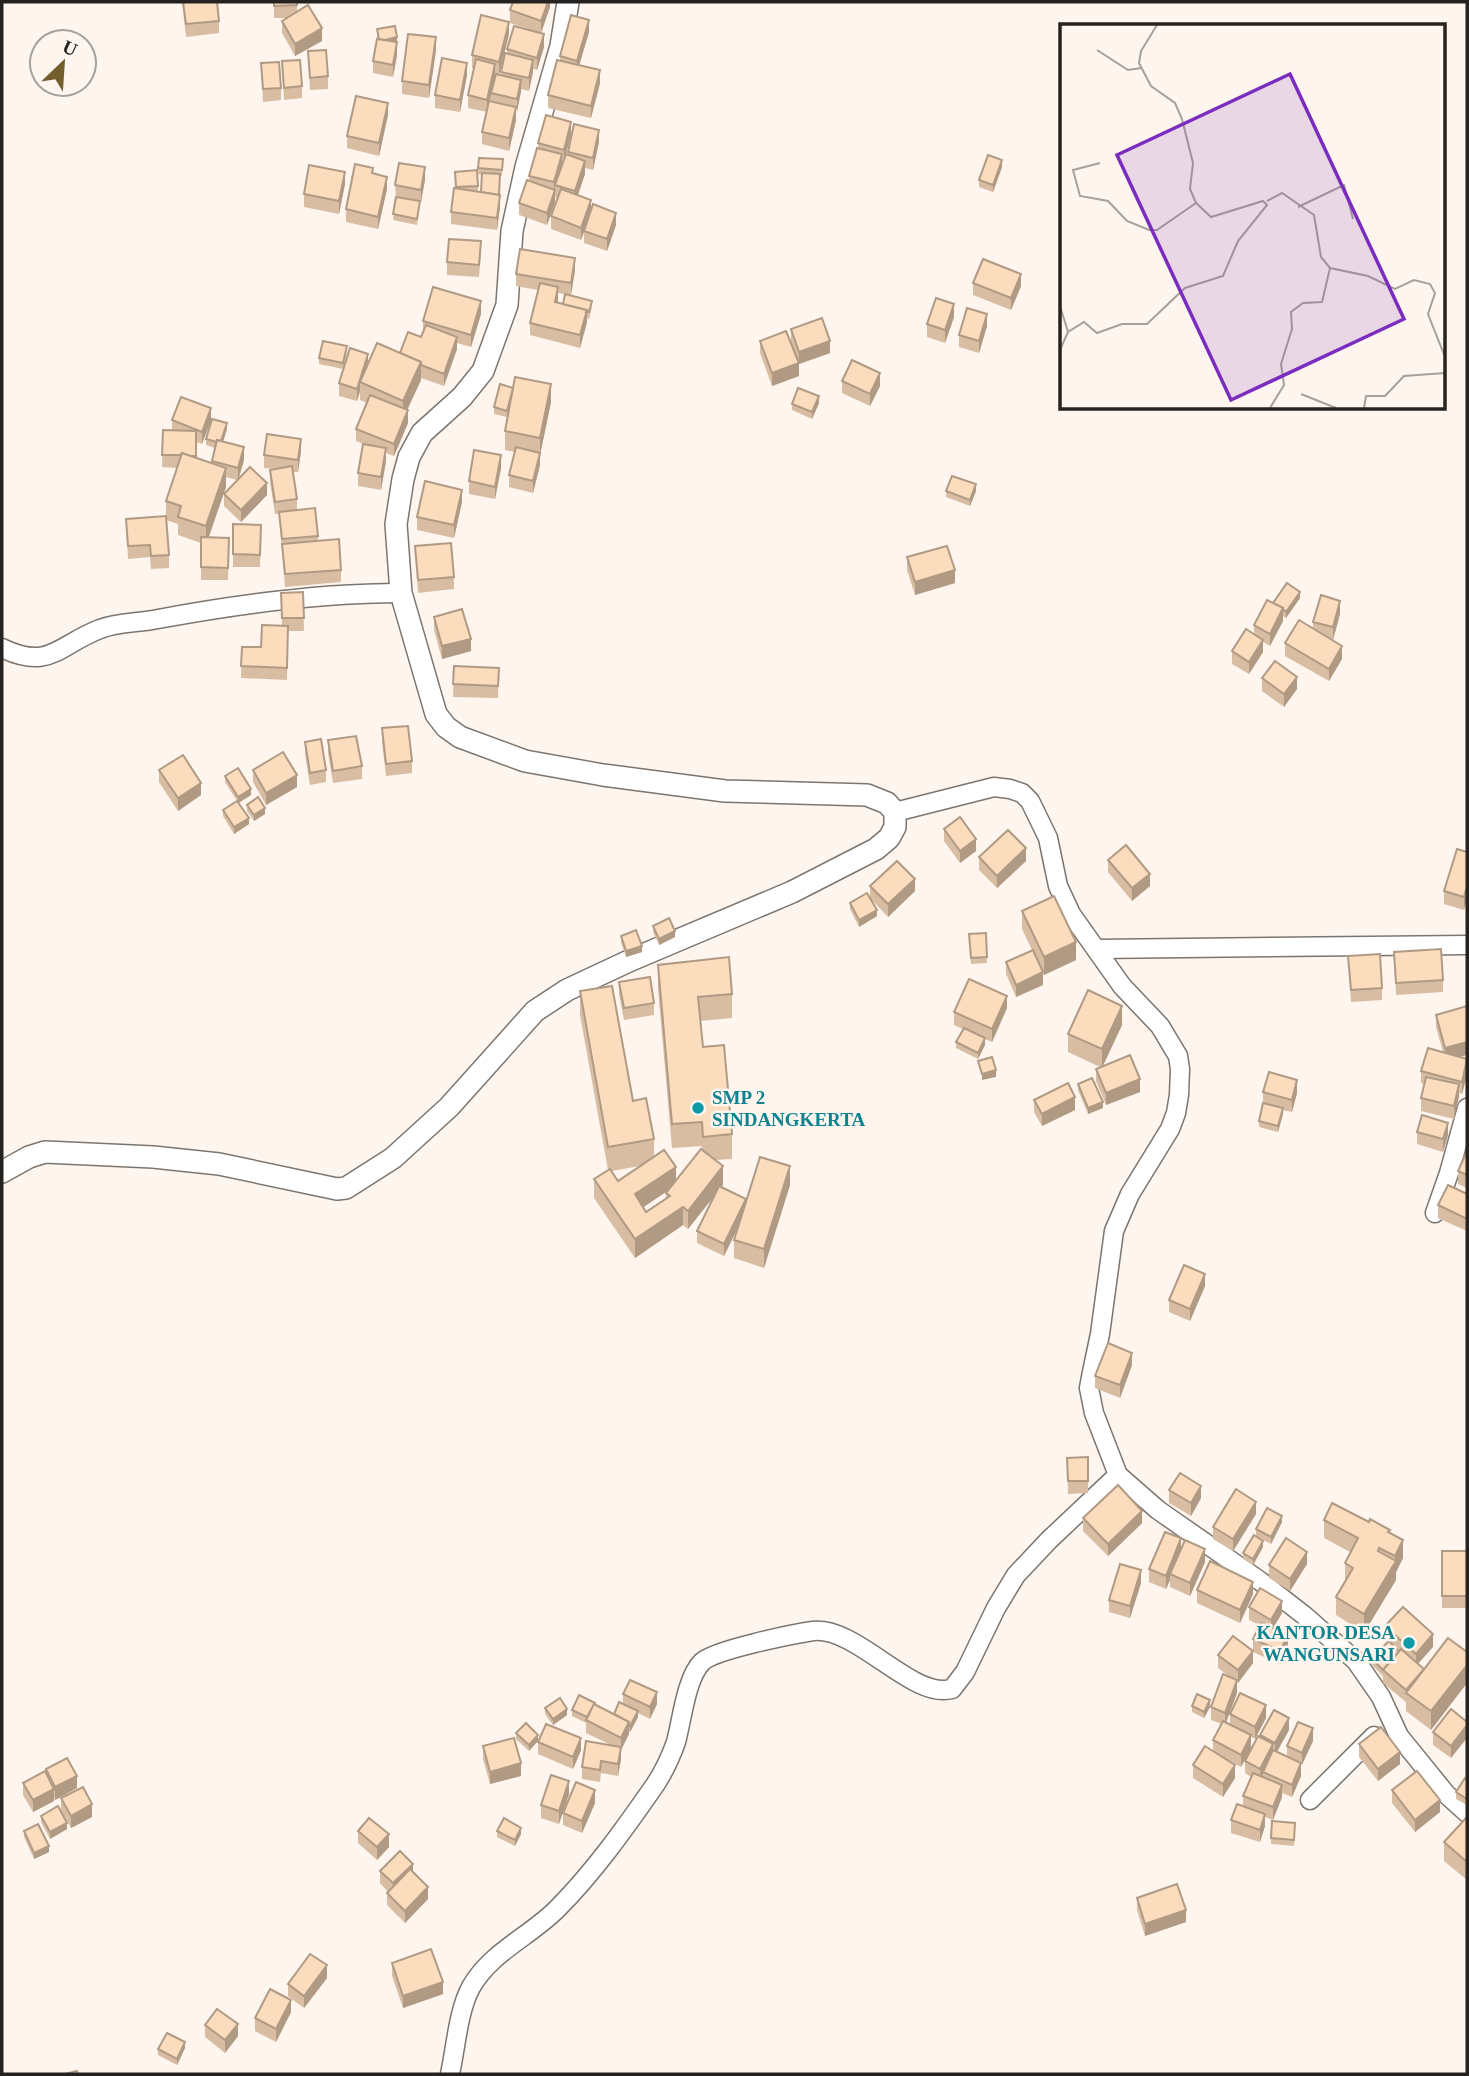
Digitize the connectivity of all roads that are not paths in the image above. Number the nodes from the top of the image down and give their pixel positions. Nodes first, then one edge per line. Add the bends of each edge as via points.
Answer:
1 (568, 2) edge
2 (401, 593) junction
3 (2, 648) edge
4 (895, 812) junction
5 (1467, 945) edge
6 (1096, 949) junction
7 (1467, 1108) edge
8 (2, 1172) edge
9 (1435, 1213) edge
10 (1118, 1475) junction
11 (1391, 1719) junction
12 (1310, 1800) dead end
13 (1467, 1813) edge
14 (450, 2074) edge

1 - 2 street via 561,46 512,231 508,305 483,371 422,433 403,479 396,524
2 - 3 street via 293,598 102,628 40,658
2 - 4 street via 436,714 460,737 524,761 725,791 867,795 887,803
4 - 6 street via 994,787 1022,793 1048,838 1058,887
4 - 8 street via 895,827 876,849 566,990 535,1011 449,1107 393,1158 346,1188 219,1164 128,1156 45,1153
5 - 6 street
6 - 10 street via 1122,986 1160,1026 1178,1056 1180,1069 1180,1095 1170,1129 1129,1194 1114,1231 1089,1388
7 - 9 street
10 - 11 street via 1158,1510 1305,1616 1356,1661
10 - 14 street via 1016,1575 952,1689 921,1684 835,1634 816,1631 733,1648 705,1659 691,1681 675,1745 657,1782 580,1885 554,1912 483,1968 470,1990
11 - 12 street
11 - 13 street via 1399,1736

